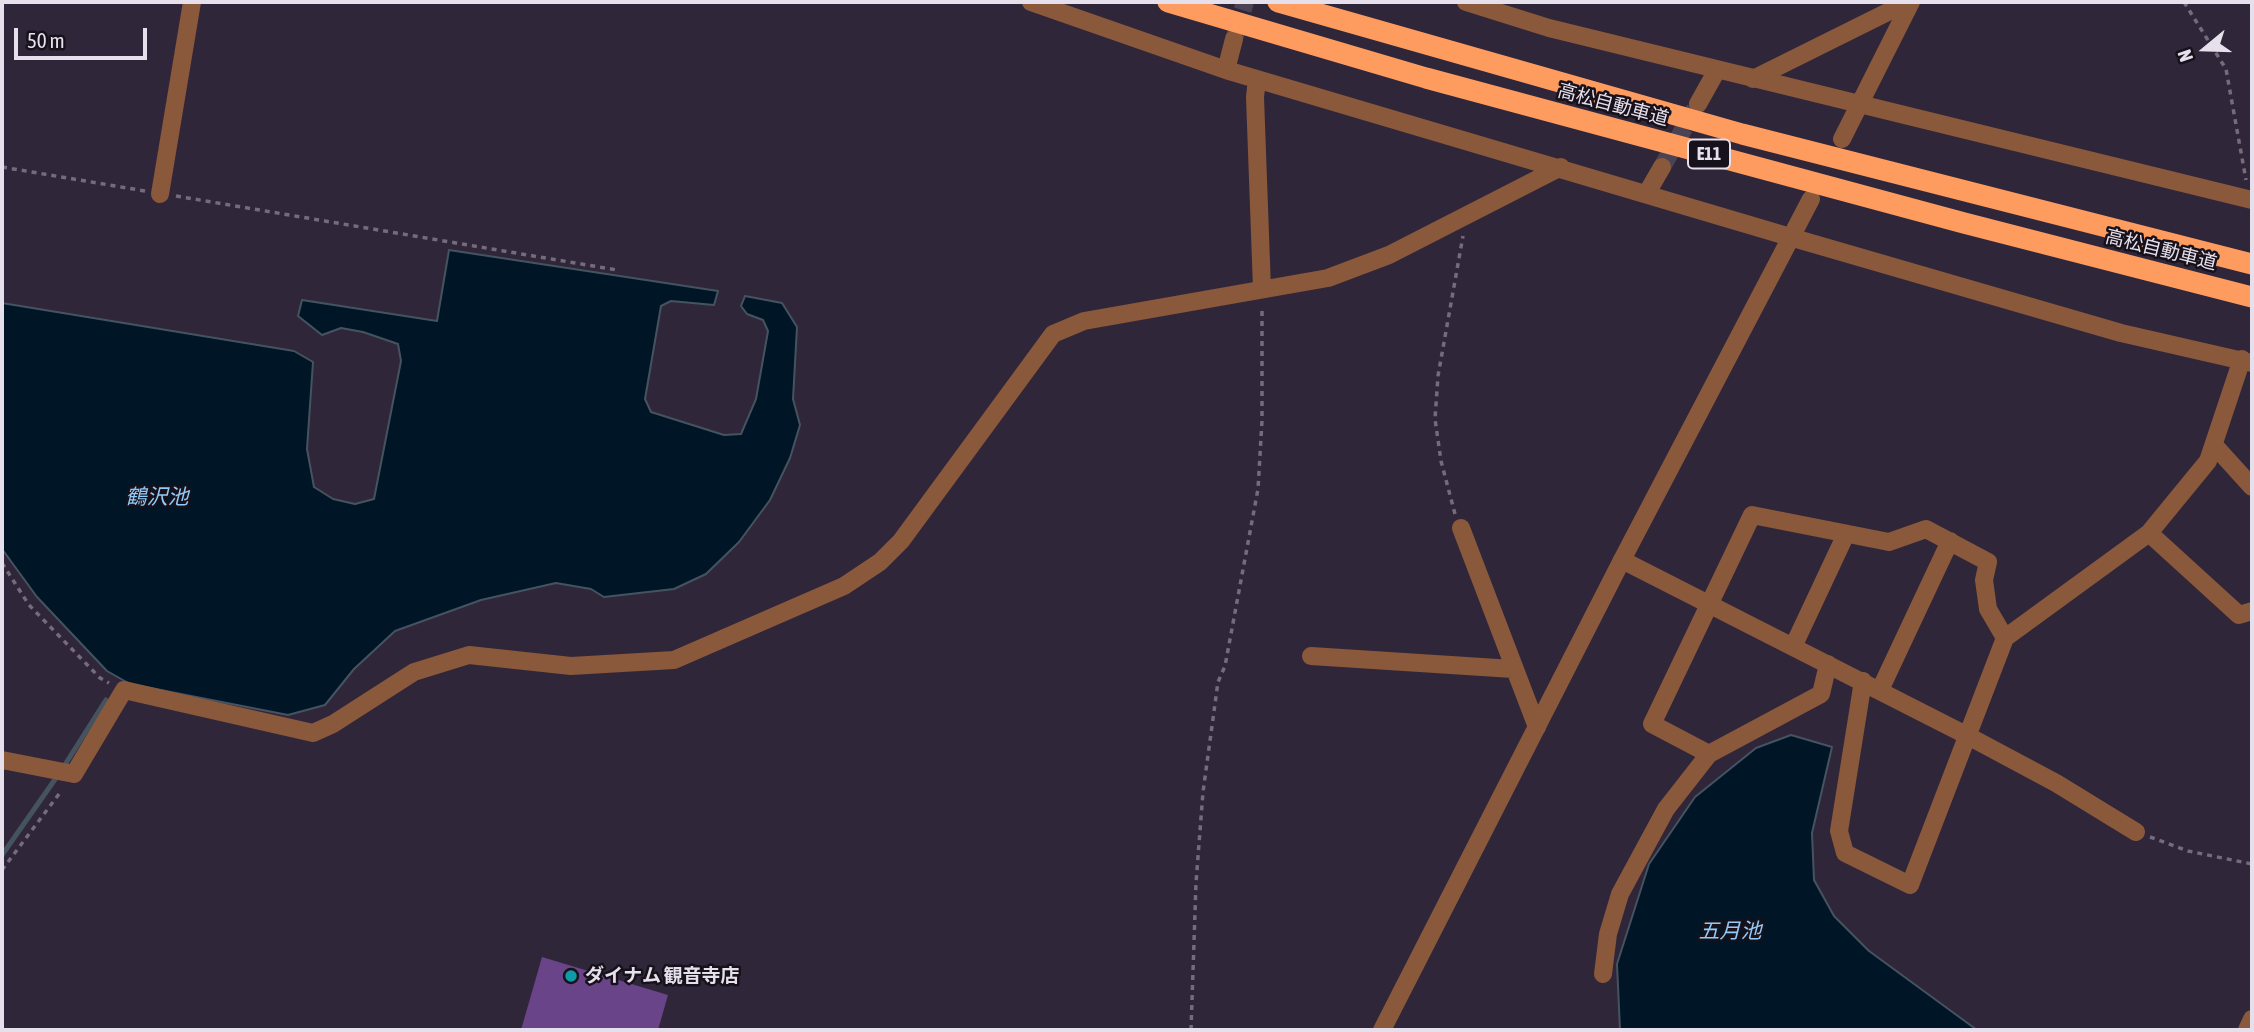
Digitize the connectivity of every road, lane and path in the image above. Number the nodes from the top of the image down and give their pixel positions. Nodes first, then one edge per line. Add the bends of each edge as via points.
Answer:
1 (192, 2) edge
2 (1031, 2) edge
3 (1168, 2) edge
4 (1278, 2) edge
5 (1466, 2) edge
6 (1910, 2) edge
7 (2184, 2) edge
8 (1234, 39) tunnel mouth
9 (1717, 69) junction
10 (1226, 70) junction
11 (1257, 79) junction
12 (1753, 79) junction
13 (1698, 104) tunnel mouth
14 (1859, 104) junction
15 (1842, 139) dead end
16 (2, 167) edge
17 (1561, 167) junction
18 (1662, 167) tunnel mouth
19 (1647, 193) junction
20 (160, 194) junction
21 (1811, 199) dead end
22 (2250, 200) edge
23 (1467, 217) junction
24 (1790, 237) junction
25 (2252, 264) edge
26 (617, 270) dead end
27 (1262, 289) junction
28 (2252, 297) edge
29 (2247, 361) edge
30 (2214, 445) junction
31 (2252, 487) edge
32 (1461, 528) joint
33 (2149, 533) junction
34 (1846, 534) junction
35 (1950, 541) junction
36 (1622, 560) junction
37 (2, 563) edge
38 (1708, 604) junction
39 (2252, 611) edge
40 (2005, 638) junction
41 (1793, 647) junction
42 (1311, 656) dead end
43 (1828, 664) junction
44 (1513, 669) junction
45 (1863, 681) junction
46 (124, 690) junction
47 (1880, 690) junction
48 (1537, 727) junction
49 (1968, 736) junction
50 (1710, 754) junction
51 (2, 760) edge
52 (74, 774) junction
53 (2136, 832) joint
54 (2252, 864) edge
55 (2, 870) edge
56 (1603, 974) dead end
57 (2252, 1019) edge
58 (1191, 1030) edge
59 (1382, 1030) edge
60 (2247, 1030) edge

1 - 20 street
2 - 10 street
3 - 28 highway, 高松自動車道 / E11 via 1480,93
4 - 25 highway, 高松自動車道 / E11 via 1742,134
5 - 9 street via 1549,28
6 - 12 street
6 - 14 street
7 - 22 path via 2226,69
8 - 10 street
9 - 12 street
9 - 13 street
10 - 11 street
11 - 17 street
11 - 27 street
12 - 14 street
14 - 15 street
14 - 22 street
16 - 20 path
17 - 19 street
17 - 23 street
18 - 19 street
19 - 24 street
20 - 26 path
21 - 24 street
23 - 27 street via 1390,255 1328,278
23 - 32 path via 1438,376 1435,418 1441,461
24 - 29 street via 2121,333
24 - 36 street
27 - 46 street via 1084,321 1053,334 901,541 880,562 844,586 674,660 571,666 469,655 414,672 313,733
27 - 58 path via 1258,489 1218,682 1203,792
29 - 30 street
30 - 31 street
30 - 33 street via 2208,461
32 - 44 street
33 - 39 street via 2239,615
33 - 40 street
34 - 35 street via 1889,542 1926,529
34 - 38 street via 1752,515
34 - 41 street
35 - 40 street via 1988,562 1983,580 1988,608
35 - 47 street
36 - 38 street
36 - 48 street
37 - 46 path via 29,605 100,678
38 - 41 street
38 - 50 street via 1652,723
40 - 49 street
41 - 43 street
42 - 44 street
43 - 45 street
43 - 50 street via 1821,694
44 - 48 street
45 - 47 street
45 - 49 street via 1839,831 1845,853 1910,885
46 - 52 street
47 - 49 street
48 - 59 street
49 - 53 street
50 - 56 street via 1666,808 1620,894
51 - 52 street
52 - 55 path
53 - 54 path via 2189,851
57 - 60 street

